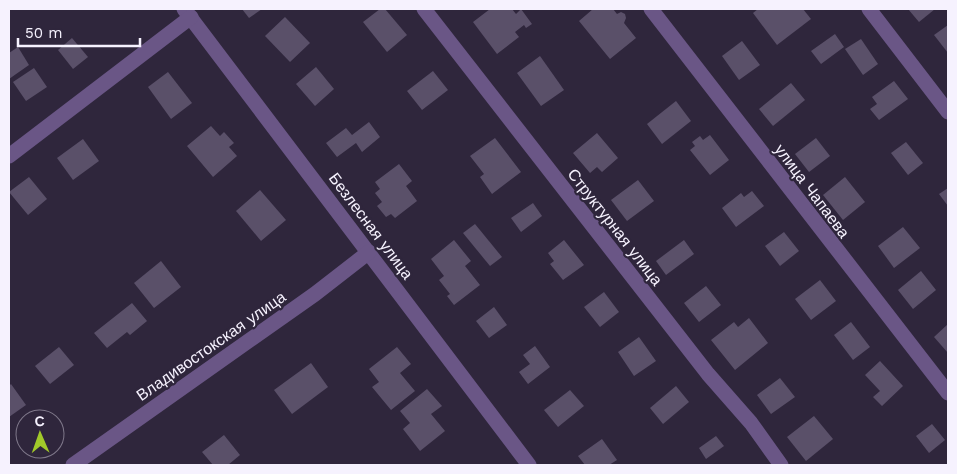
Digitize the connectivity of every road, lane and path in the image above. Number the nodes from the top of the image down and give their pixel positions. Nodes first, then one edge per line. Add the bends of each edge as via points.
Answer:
1 (424, 9) edge
2 (651, 9) edge
3 (869, 9) edge
4 (188, 13) edge
5 (948, 112) edge
6 (9, 156) edge
7 (369, 252) junction
8 (948, 393) edge
9 (73, 465) edge
10 (528, 465) edge
11 (781, 465) edge

1 - 11 street, Структурная улица via 708,374 751,422
2 - 8 street, улица Чапаева
3 - 5 street
4 - 6 street
4 - 7 street, Безлесная улица
7 - 9 street, Владивостокская улица
7 - 10 street, Безлесная улица

